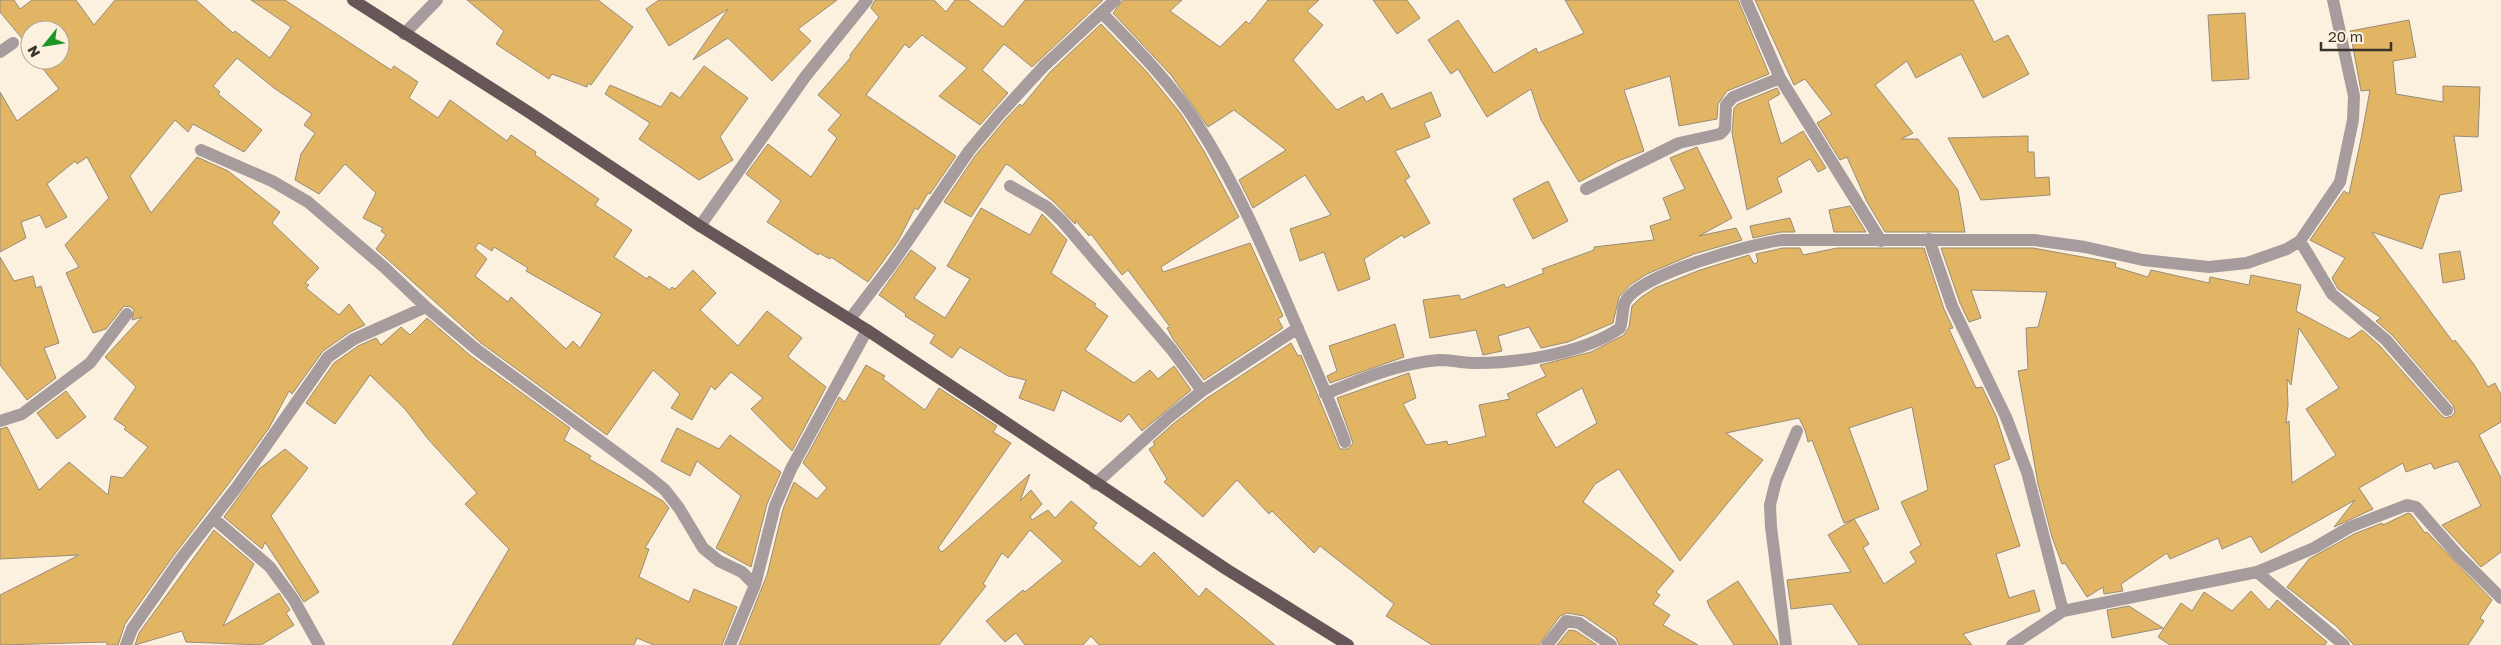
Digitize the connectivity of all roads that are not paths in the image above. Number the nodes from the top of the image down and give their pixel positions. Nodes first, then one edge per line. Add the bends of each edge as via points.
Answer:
1 (353, 0) edge
2 (437, 0) edge
3 (867, 0) edge
4 (1113, 0) edge
5 (1746, 0) edge
6 (2333, 0) edge
7 (1102, 13) junction
8 (404, 34) junction
9 (13, 43) dead end
10 (0, 52) edge
11 (1780, 78) junction
12 (201, 150) dead end
13 (1010, 186) dead end
14 (1586, 189) dead end
15 (700, 226) junction
16 (1929, 240) junction
17 (1881, 241) junction
18 (2300, 241) junction
19 (426, 307) junction
20 (127, 314) dead end
21 (850, 319) junction
22 (1298, 328) junction
23 (867, 330) junction
24 (1202, 391) junction
25 (1325, 394) junction
26 (2447, 410) dead end
27 (0, 421) edge
28 (1797, 430) dead end
29 (1345, 442) dead end
30 (1095, 484) junction
31 (213, 518) junction
32 (2257, 572) junction
33 (755, 585) junction
34 (2501, 598) edge
35 (2063, 611) junction
36 (126, 645) edge
37 (319, 645) edge
38 (730, 645) edge
39 (1348, 645) edge
40 (1547, 645) edge
41 (1611, 645) edge
42 (1786, 645) edge
43 (2012, 645) edge
44 (2344, 645) edge

1 - 8 main road
2 - 8 street
3 - 15 street via 805,77
4 - 7 street
5 - 11 street
6 - 18 street via 2354,96 2353,120 2340,182
7 - 21 street via 1044,66 969,151
7 - 22 street via 1151,64 1197,124 1242,201
8 - 15 main road
9 - 10 street
11 - 14 street via 1733,97 1726,105 1725,129 1720,134 1679,143
11 - 17 street
12 - 19 street via 272,181 308,202
13 - 24 street via 1047,207 1062,220 1172,350
15 - 21 main road
16 - 17 street
16 - 18 street via 2034,240 2143,260 2209,267 2247,263
16 - 35 street via 1952,306 2006,417 2027,472
17 - 25 street via 1782,240 1758,243 1692,264 1644,286 1625,302 1620,328 1596,341 1538,358 1509,362 1439,360 1353,382
18 - 26 street via 2332,294 2386,340
19 - 31 street via 354,339 328,358
19 - 33 street via 484,355 665,490 703,548 742,572
20 - 27 street via 90,363 22,414
21 - 23 main road
22 - 24 street
22 - 25 street
23 - 30 main road
23 - 33 street via 791,469 775,506
24 - 30 street
25 - 29 street
28 - 42 street via 1770,505
30 - 39 main road
31 - 36 street via 132,629
31 - 37 street via 270,567 294,600
32 - 34 street via 2314,548 2350,527 2407,505 2416,508
32 - 35 street
32 - 44 street
33 - 38 street
35 - 43 street
40 - 41 street via 1566,621 1579,623

